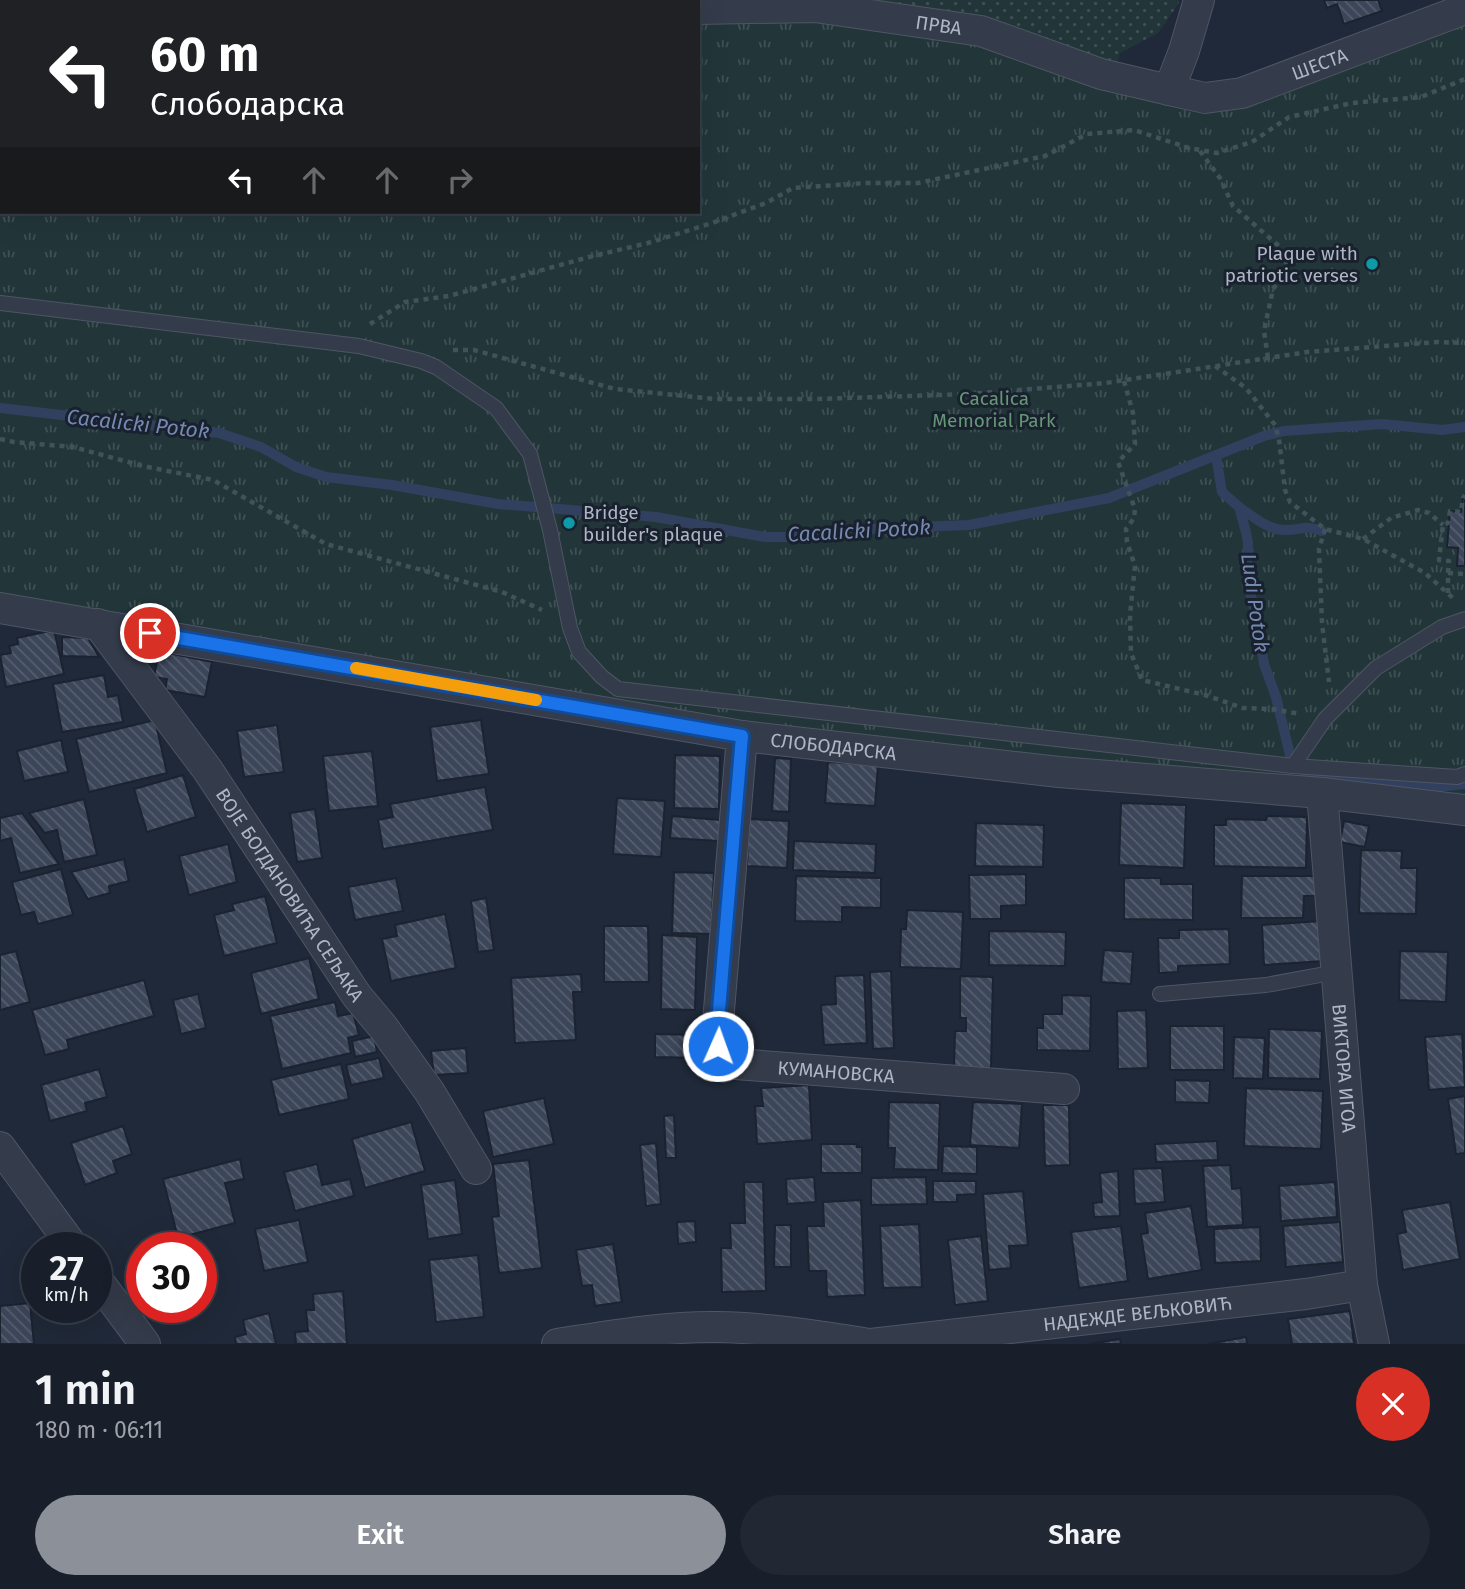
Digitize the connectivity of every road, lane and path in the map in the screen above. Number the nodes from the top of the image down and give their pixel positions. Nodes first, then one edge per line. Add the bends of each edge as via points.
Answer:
1 (1199, 0) edge
2 (700, 9) edge
3 (1465, 9) edge
4 (1465, 79) edge
5 (1169, 90) junction
6 (1200, 150) junction
7 (0, 303) edge
8 (343, 343) junction
9 (1465, 343) edge
10 (1268, 358) junction
11 (421, 361) junction
12 (1215, 366) junction
13 (1124, 381) junction
14 (0, 439) edge
15 (1465, 495) edge
16 (1443, 525) junction
17 (1325, 529) junction
18 (1363, 539) junction
19 (1448, 573) junction
20 (1465, 574) edge
21 (1448, 594) junction
22 (1457, 601) dead end
23 (0, 608) edge
24 (1465, 619) edge
25 (569, 622) junction
26 (98, 624) junction
27 (1333, 711) junction
28 (1290, 712) dead end
29 (742, 736) junction
30 (1293, 766) junction
31 (1465, 774) edge
32 (1322, 793) junction
33 (1465, 810) edge
34 (1336, 972) junction
35 (1160, 994) dead end
36 (1064, 1089) dead end
37 (0, 1147) edge
38 (477, 1169) dead end
39 (62, 1232) edge
40 (1362, 1284) junction
41 (112, 1300) edge
42 (788, 1338) edge
43 (145, 1344) edge
44 (556, 1344) edge
45 (870, 1344) edge
46 (1374, 1344) edge

1 - 5 street
2 - 5 street, ПРВА via 815,7 981,32 1101,74
3 - 5 street, ШЕСТА via 1242,93 1205,98
4 - 6 path via 1421,97 1352,103 1289,117 1252,142 1217,153
6 - 8 path via 1134,130 1087,134 1045,156 918,183 793,188 766,203 648,243 449,296 405,302
6 - 10 path via 1233,206 1279,247 1289,268 1273,289 1264,331
7 - 8 lane
8 - 11 lane
9 - 10 path
10 - 12 path
11 - 13 path via 454,350 474,350 615,389 715,398 969,394
11 - 25 lane via 496,408 530,454
12 - 13 path
12 - 17 path via 1246,388 1275,425 1284,490 1290,502
13 - 28 path via 1135,444 1118,462 1135,509 1126,528 1135,566 1131,653 1142,680 1243,708
14 - 25 path via 73,447 213,480 326,544 502,592
15 - 16 path via 1461,512 1450,511 1448,523
16 - 18 path via 1418,510 1391,518
16 - 19 path via 1440,560 1449,561
17 - 18 path
17 - 27 path via 1319,549 1322,623
18 - 21 path via 1425,573
19 - 20 path
19 - 21 path
21 - 22 path
23 - 26 street, СЛОБОДАРСКА
24 - 27 lane via 1442,627 1376,668
25 - 30 lane via 579,652 618,689
26 - 29 street, СЛОБОДАРСКА
26 - 38 street, ВОЈЕ БОГДАНОВИЋА СЕЉАКА via 207,769 357,996 429,1091
27 - 30 lane
29 - 32 street, СЛОБОДАРСКА via 1059,772
29 - 36 street, КУМАНОВСКА via 717,1034 722,1056 736,1064
30 - 31 lane
32 - 33 street, СЛОБОДАРСКА
32 - 34 street, ВИКТОРА ИГОА
34 - 35 lane via 1266,985
34 - 40 street, ВИКТОРА ИГОА
37 - 39 street
40 - 45 street, НАДЕЖДЕ ВЕЉКОВИЋ
40 - 46 street, ВИКТОРА ИГОА
41 - 43 street
42 - 44 street, НАДЕЖДЕ ВЕЉКОВИЋ via 760,1329 717,1327
42 - 45 street, НАДЕЖДЕ ВЕЉКОВИЋ

